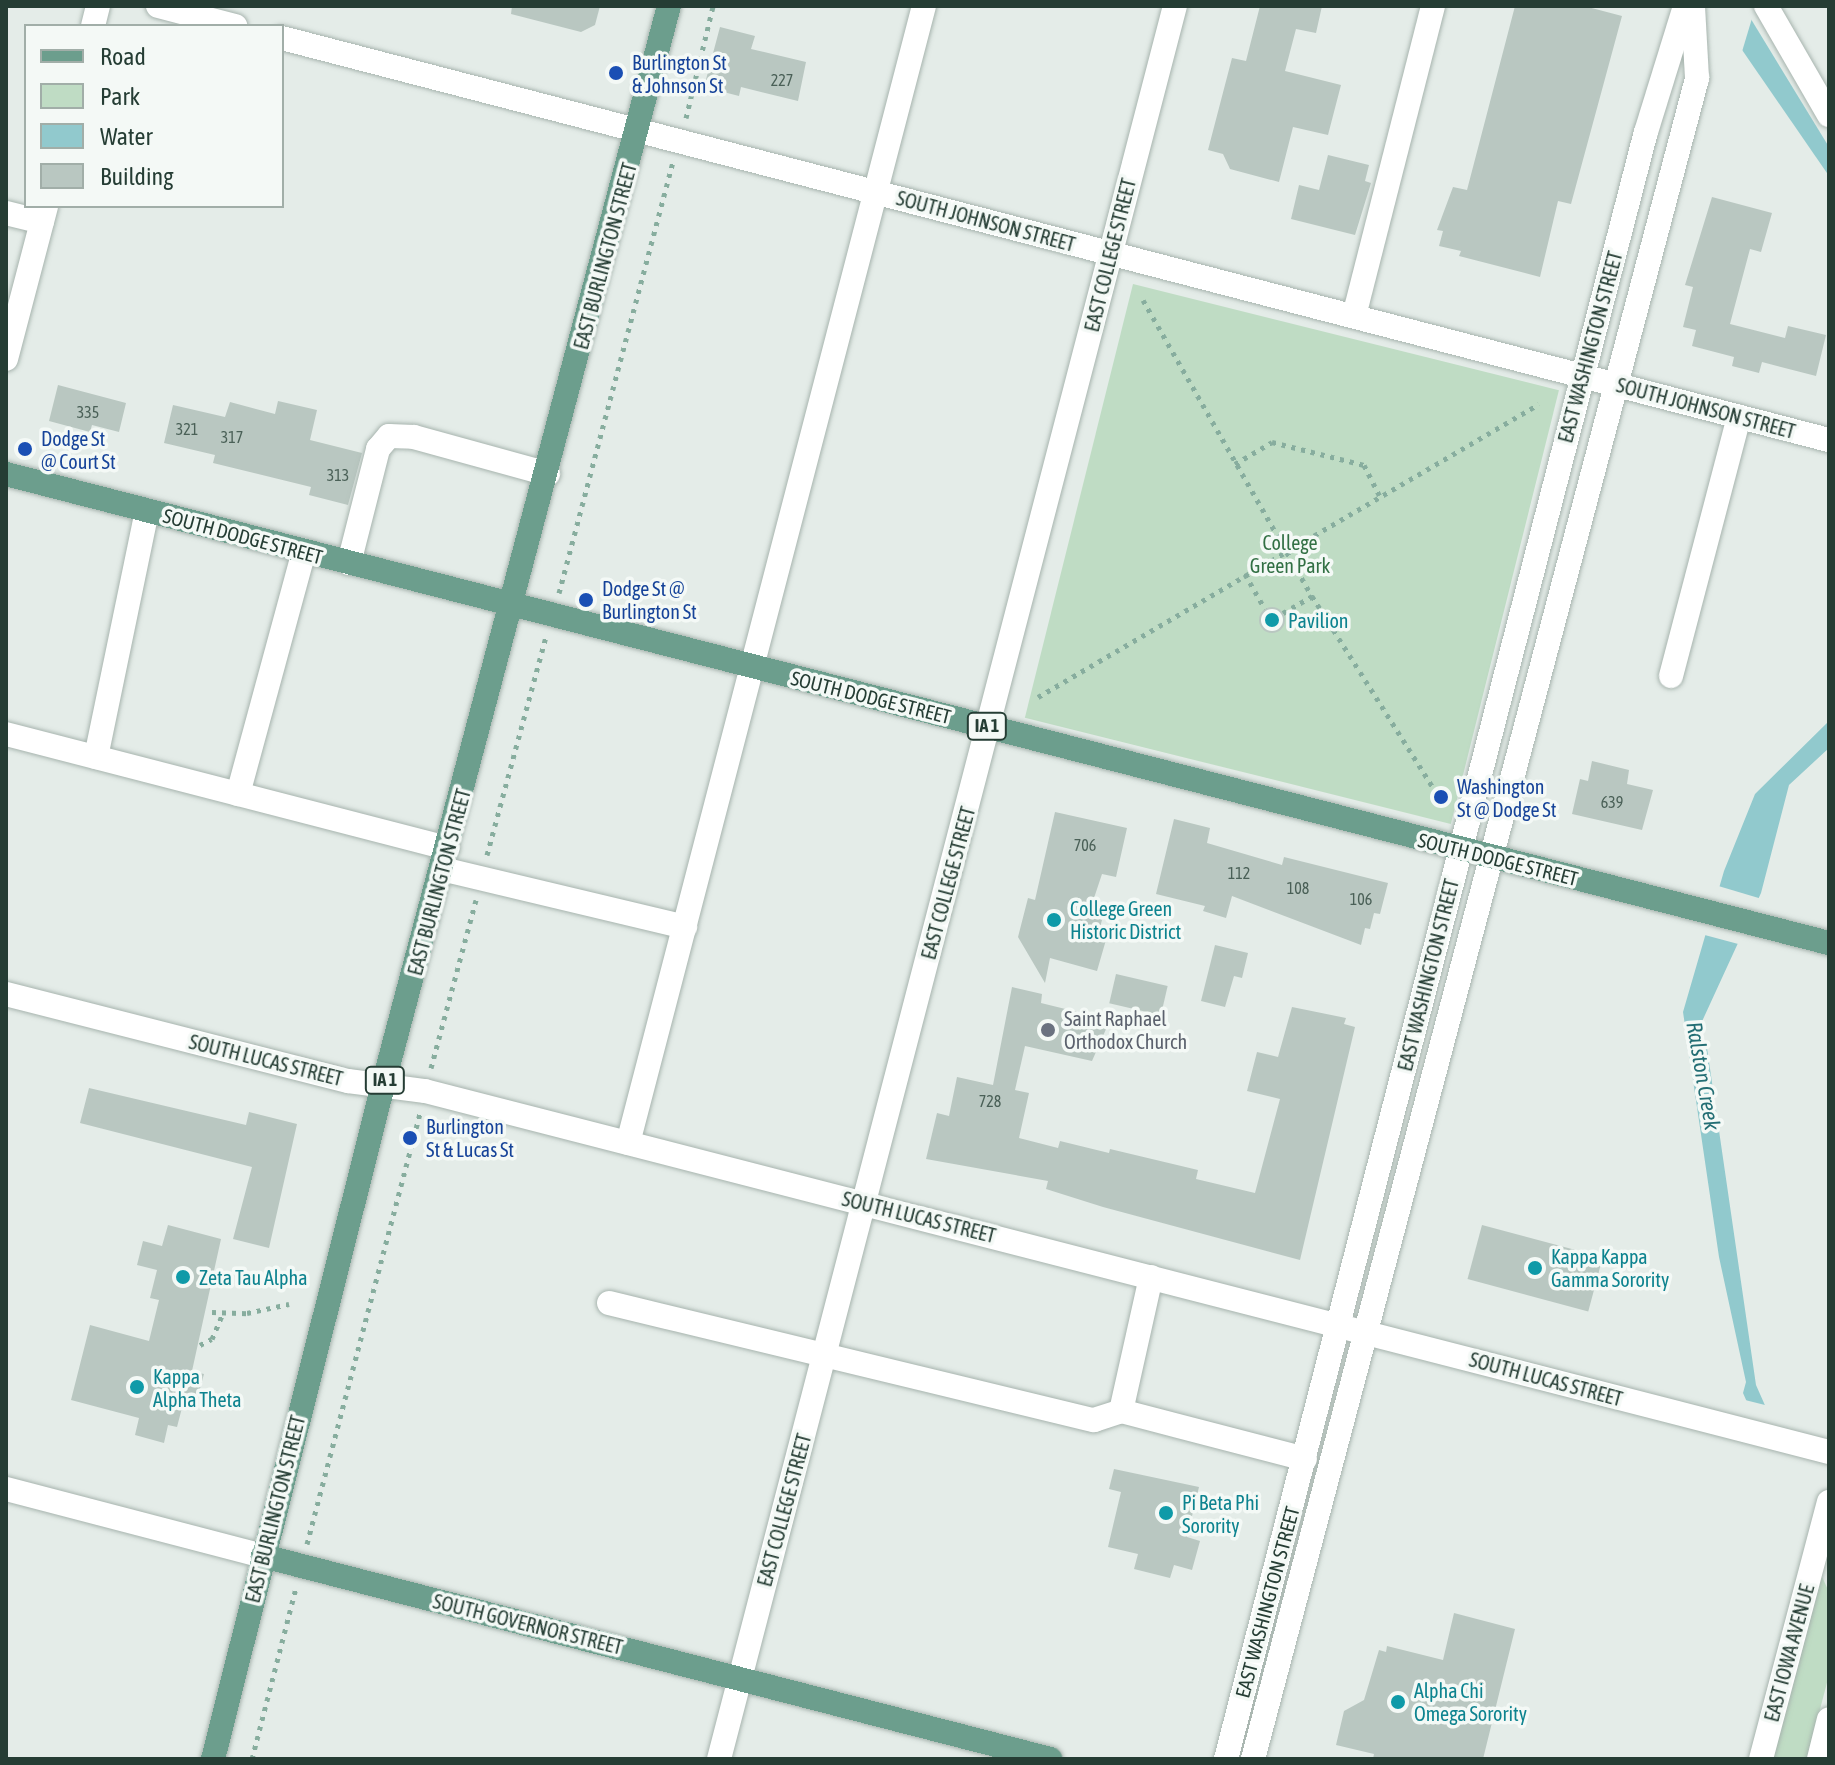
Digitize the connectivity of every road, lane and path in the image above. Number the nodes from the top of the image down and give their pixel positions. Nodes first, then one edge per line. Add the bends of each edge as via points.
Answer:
1 (158, 6) edge
2 (669, 6) edge
3 (924, 6) edge
4 (1175, 6) edge
5 (1433, 6) edge
6 (1685, 6) edge
7 (1693, 6) edge
8 (1766, 6) edge
9 (227, 24) edge
10 (284, 39) edge
11 (1829, 115) edge
12 (637, 130) junction
13 (876, 193) junction
14 (6, 213) edge
15 (44, 214) edge
16 (1110, 254) junction
17 (1143, 300) dead end
18 (1354, 316) junction
19 (6, 359) edge
20 (1582, 376) junction
21 (1617, 385) junction
22 (1539, 404) dead end
23 (1739, 417) junction
24 (1829, 440) edge
25 (1234, 464) junction
26 (548, 474) junction
27 (7, 480) edge
28 (1379, 495) junction
29 (147, 511) junction
30 (1285, 550) junction
31 (304, 551) junction
32 (349, 563) junction
33 (1245, 574) junction
34 (1312, 596) junction
35 (514, 606) junction
36 (1265, 609) dead end
37 (1283, 613) dead end
38 (752, 667) junction
39 (1671, 676) dead end
40 (1038, 697) dead end
41 (989, 727) junction
42 (6, 734) edge
43 (96, 757) junction
44 (238, 794) junction
45 (1437, 794) dead end
46 (1460, 850) junction
47 (1489, 857) junction
48 (445, 858) junction
49 (685, 927) junction
50 (1829, 943) edge
51 (6, 994) edge
52 (382, 1089) junction
53 (628, 1143) junction
54 (863, 1203) junction
55 (1151, 1277) junction
56 (609, 1303) dead end
57 (289, 1304) dead end
58 (212, 1312) dead end
59 (223, 1313) junction
60 (1340, 1325) junction
61 (1366, 1332) junction
62 (200, 1345) dead end
63 (825, 1352) junction
64 (1121, 1411) junction
65 (1829, 1452) edge
66 (1305, 1459) junction
67 (6, 1489) edge
68 (1829, 1502) edge
69 (263, 1556) junction
70 (740, 1679) junction
71 (1829, 1719) edge
72 (213, 1759) edge
73 (719, 1759) edge
74 (1050, 1759) edge
75 (1226, 1759) edge
76 (1253, 1759) edge
77 (1761, 1759) edge
78 (1819, 1759) edge

1 - 9 street
2 - 12 main road, EAST BURLINGTON STREET / IA 1
3 - 13 street
4 - 16 street, EAST COLLEGE STREET
5 - 18 street
6 - 20 street, EAST WASHINGTON STREET via 1663,68
7 - 21 street, EAST WASHINGTON STREET via 1697,78
8 - 11 street
10 - 12 street, SOUTH JOHNSON STREET
12 - 13 street, SOUTH JOHNSON STREET
12 - 26 main road, EAST BURLINGTON STREET / IA 1
13 - 16 street, SOUTH JOHNSON STREET
13 - 38 street
14 - 15 street
15 - 19 street
16 - 18 street, SOUTH JOHNSON STREET
16 - 41 street, EAST COLLEGE STREET
17 - 25 path
18 - 20 street, SOUTH JOHNSON STREET
20 - 21 street, SOUTH JOHNSON STREET
20 - 46 street, EAST WASHINGTON STREET
21 - 23 street, SOUTH JOHNSON STREET
21 - 47 street, EAST WASHINGTON STREET
22 - 28 path
23 - 24 street, SOUTH JOHNSON STREET
23 - 39 street
25 - 28 path via 1272,442 1364,465
25 - 30 path
26 - 32 street via 414,437 389,436 378,449
26 - 35 main road, EAST BURLINGTON STREET / IA 1
27 - 29 main road, SOUTH DODGE STREET
28 - 30 path
29 - 31 main road, SOUTH DODGE STREET
29 - 43 street
30 - 33 path
30 - 34 path
31 - 32 main road, SOUTH DODGE STREET
31 - 44 street
32 - 35 main road, SOUTH DODGE STREET
33 - 36 path
33 - 40 path
34 - 37 path
34 - 45 path
35 - 38 main road, SOUTH DODGE STREET / IA 1
35 - 48 main road, EAST BURLINGTON STREET / IA 1
38 - 41 main road, SOUTH DODGE STREET / IA 1
38 - 49 street
41 - 46 main road, SOUTH DODGE STREET / IA 1
41 - 54 street, EAST COLLEGE STREET
42 - 43 street
43 - 44 street
44 - 48 street
46 - 47 main road, SOUTH DODGE STREET / IA 1
46 - 60 street, EAST WASHINGTON STREET
47 - 50 main road, SOUTH DODGE STREET / IA 1
47 - 61 street, EAST WASHINGTON STREET
48 - 49 street
48 - 52 main road, EAST BURLINGTON STREET / IA 1
49 - 53 street
51 - 52 street, SOUTH LUCAS STREET
52 - 53 street, SOUTH LUCAS STREET via 425,1091
52 - 69 main road, EAST BURLINGTON STREET / IA 1
53 - 54 street, SOUTH LUCAS STREET
54 - 55 street, SOUTH LUCAS STREET
54 - 63 street, EAST COLLEGE STREET
55 - 60 street, SOUTH LUCAS STREET
55 - 64 street
56 - 63 street
57 - 59 path
58 - 59 path
59 - 62 path via 212,1339
60 - 61 street, SOUTH LUCAS STREET
60 - 66 street, EAST WASHINGTON STREET
61 - 65 street, SOUTH LUCAS STREET
61 - 76 street, EAST WASHINGTON STREET
63 - 64 street via 1094,1420
63 - 70 street, EAST COLLEGE STREET
64 - 66 street
66 - 75 street, EAST WASHINGTON STREET
67 - 69 street, SOUTH GOVERNOR STREET
68 - 77 street, EAST IOWA AVENUE
69 - 70 main road, SOUTH GOVERNOR STREET
69 - 72 main road, EAST BURLINGTON STREET
70 - 73 street, EAST COLLEGE STREET
70 - 74 main road, SOUTH GOVERNOR STREET
71 - 78 street

